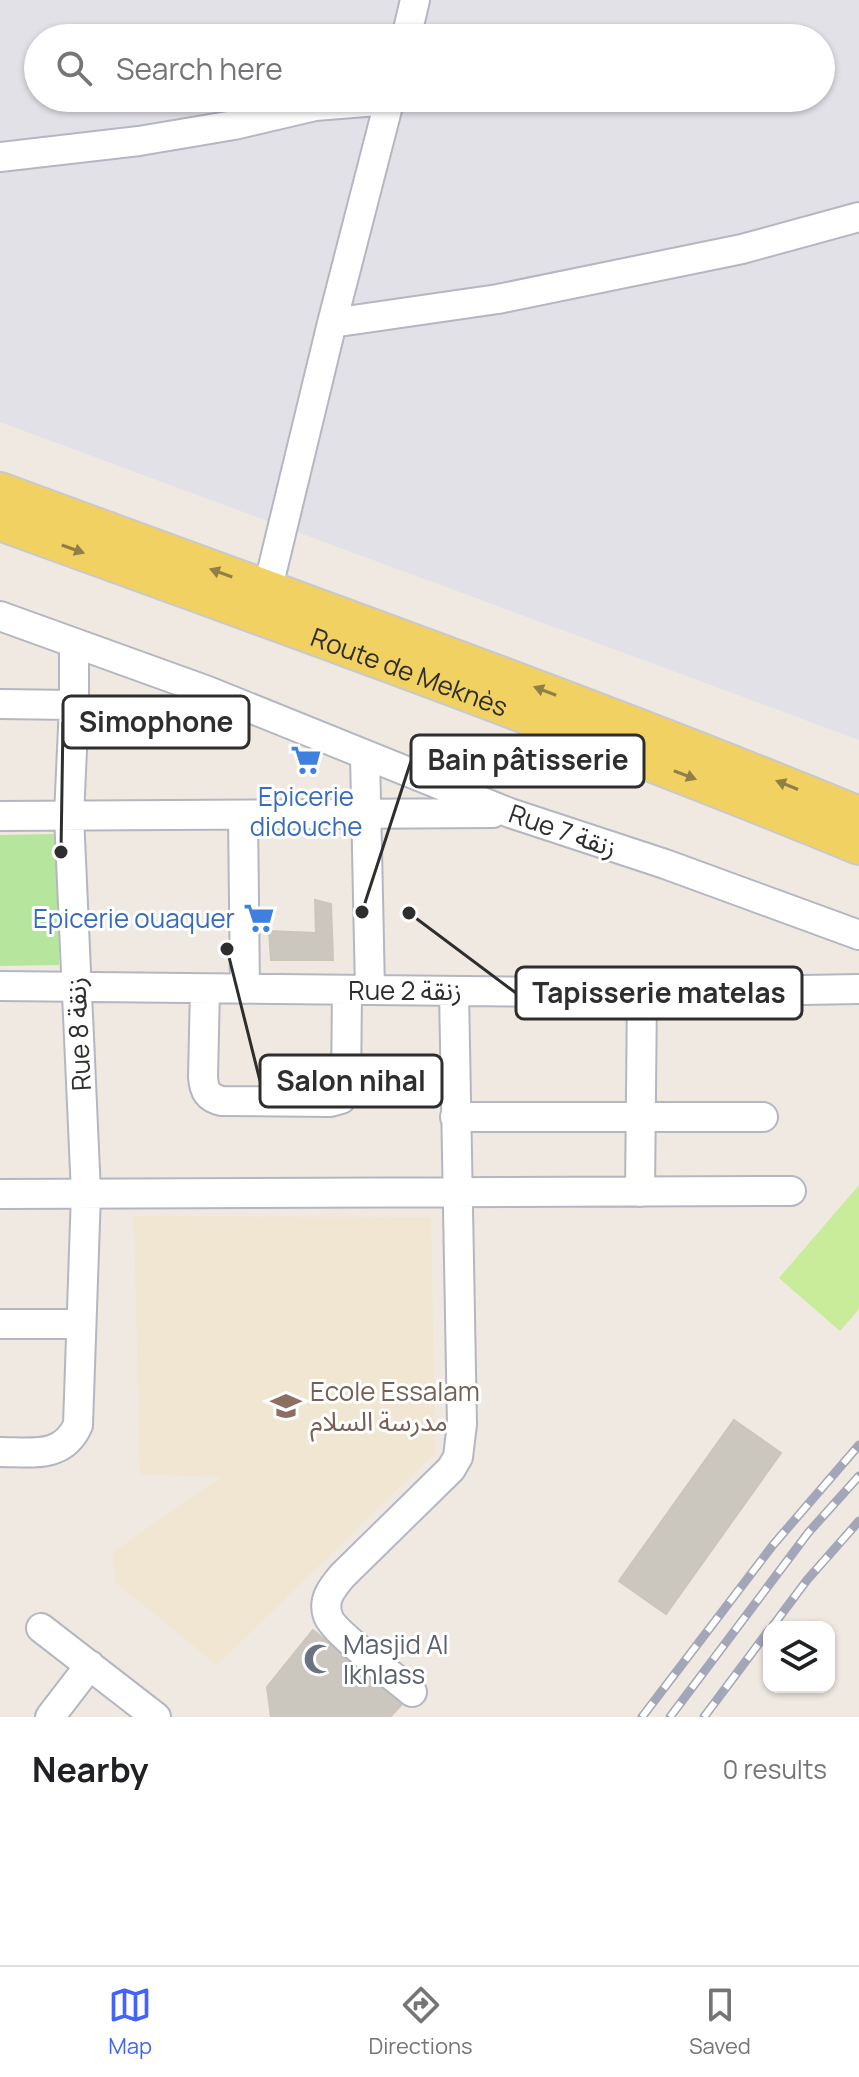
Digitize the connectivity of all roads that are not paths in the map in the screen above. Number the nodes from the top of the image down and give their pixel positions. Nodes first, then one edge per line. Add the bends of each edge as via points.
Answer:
1 (415, 0) edge
2 (409, 24) edge
3 (289, 112) edge
4 (387, 112) edge
5 (0, 157) edge
6 (859, 217) edge
7 (332, 323) junction
8 (0, 491) edge
9 (0, 522) edge
10 (265, 604) junction
11 (0, 616) edge
12 (74, 643) junction
13 (0, 704) edge
14 (74, 705) junction
15 (365, 755) junction
16 (510, 813) junction
17 (366, 814) junction
18 (243, 815) junction
19 (859, 815) edge
20 (0, 816) edge
21 (69, 816) junction
22 (859, 846) edge
23 (859, 935) edge
24 (75, 985) junction
25 (0, 986) edge
26 (205, 989) junction
27 (245, 989) junction
28 (859, 989) edge
29 (358, 990) junction
30 (454, 991) junction
31 (642, 993) junction
32 (455, 1117) junction
33 (763, 1117) dead end
34 (640, 1118) junction
35 (791, 1191) dead end
36 (457, 1192) junction
37 (640, 1192) junction
38 (86, 1193) junction
39 (0, 1194) edge
40 (0, 1324) edge
41 (81, 1324) junction
42 (0, 1452) edge
43 (41, 1628) dead end
44 (90, 1665) junction
45 (412, 1692) dead end
46 (50, 1717) edge
47 (156, 1717) edge

1 - 2 street
3 - 5 street via 139,141
4 - 7 street
6 - 7 street via 742,249 498,299
7 - 10 street
10 -> 8 main road, Route de Meknès
9 -> 10 main road, Route de Meknès
19 -> 10 main road, Route de Meknès via 485,668
10 -> 22 main road, Route de Meknès
11 - 12 street, Rue 7 زنقة
12 - 14 street, Rue 8 زنقة
12 - 15 street, Rue 7 زنقة
13 - 14 street
14 - 21 street, Rue 8 زنقة
15 - 16 street, Rue 7 زنقة
15 - 17 street
16 - 17 street
16 - 23 street, Rue 7 زنقة
17 - 18 street
17 - 29 street
18 - 21 street
18 - 27 street
20 - 21 street
21 - 24 street, Rue 8 زنقة
24 - 25 street, Rue 2 زنقة
24 - 26 street, Rue 2 زنقة
24 - 38 street, Rue 8 زنقة
26 - 27 street, Rue 2 زنقة
26 - 29 street via 203,1077 210,1098 330,1102 346,1091
27 - 29 street, Rue 2 زنقة
28 - 31 street, Rue 2 زنقة
29 - 30 street, Rue 2 زنقة
30 - 31 street, Rue 2 زنقة
30 - 32 street
31 - 34 street
32 - 34 street
32 - 36 street
33 - 34 street
34 - 37 street
35 - 37 street
36 - 37 street
36 - 38 street
36 - 45 street via 462,1424 458,1457 342,1576 326,1604 331,1623
38 - 39 street
38 - 41 street, Rue 8 زنقة
40 - 41 street
41 - 42 street, Rue 8 زنقة via 78,1425 71,1440 55,1450
43 - 44 street
44 - 46 street
44 - 47 street

